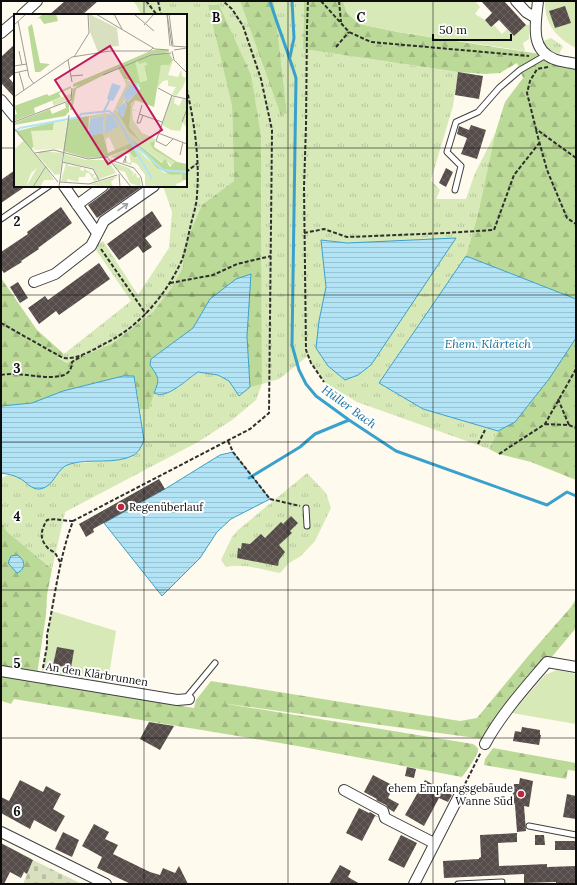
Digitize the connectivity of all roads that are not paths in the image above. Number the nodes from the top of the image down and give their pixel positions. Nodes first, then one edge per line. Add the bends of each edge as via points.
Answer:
1 (37, 1) edge
2 (516, 1) edge
3 (538, 1) edge
4 (23, 14) edge
5 (536, 18) junction
6 (14, 22) edge
7 (1, 33) edge
8 (546, 55) junction
9 (576, 64) edge
10 (1, 100) edge
11 (14, 116) edge
12 (48, 187) edge
13 (65, 187) edge
14 (102, 187) edge
15 (153, 187) edge
16 (455, 190) dead end
17 (77, 205) junction
18 (1, 219) edge
19 (97, 233) junction
20 (34, 282) dead end
21 (306, 508) road end
22 (307, 526) dead end
23 (215, 663) dead end
24 (576, 667) edge
25 (1, 671) edge
26 (187, 699) joint
27 (485, 744) road end
28 (344, 790) dead end
29 (461, 792) road end
30 (529, 826) dead end
31 (1, 832) edge
32 (576, 835) edge
33 (434, 843) junction
34 (502, 882) dead end
35 (106, 884) edge
36 (414, 884) edge
37 (458, 884) edge

1 - 4 street
2 - 5 street
3 - 5 street
5 - 8 street via 537,43
6 - 7 street
8 - 9 street
8 - 16 lane via 520,70 499,88 478,112 456,122 447,152 461,166
10 - 11 street
12 - 18 lane
13 - 17 street
14 - 17 street
19 -> 15 street via 104,220
17 - 19 street
19 - 20 street via 90,246 55,274
21 - 22 lane
23 - 26 lane
24 - 27 street via 547,662 508,707
25 - 26 street, An den Klärbrunnen via 177,700
28 - 33 street via 384,811 386,818
29 - 33 street
30 - 32 lane
31 - 35 street
33 - 36 street
34 - 37 lane

